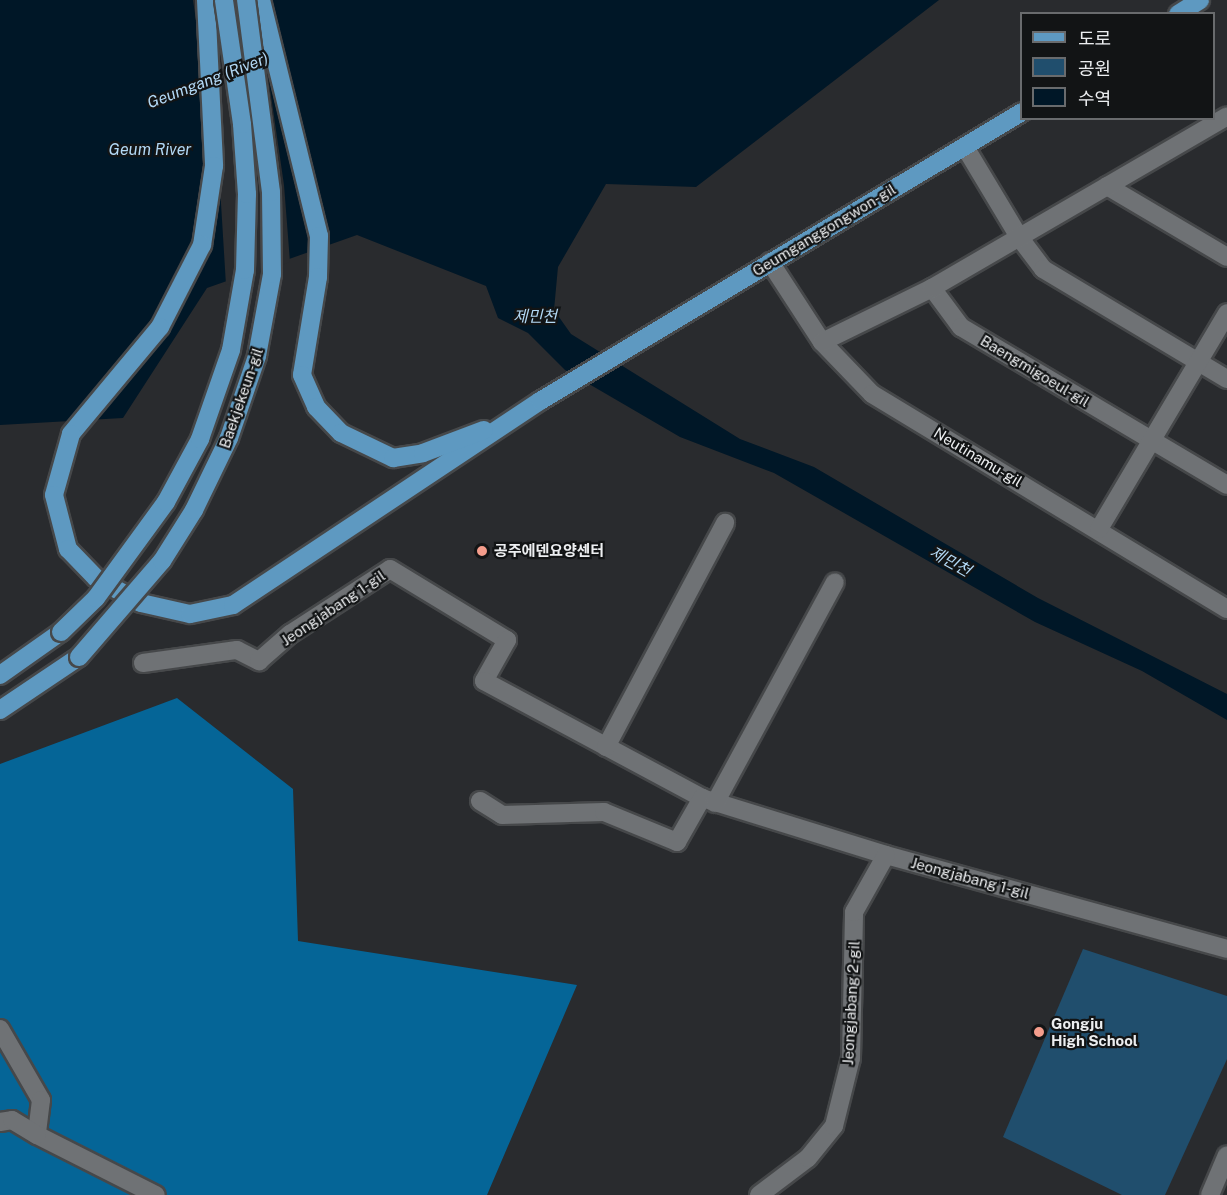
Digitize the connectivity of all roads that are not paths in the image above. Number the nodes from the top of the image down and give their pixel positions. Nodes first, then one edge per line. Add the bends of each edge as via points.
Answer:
1 (206, 0) edge
2 (224, 0) edge
3 (246, 0) edge
4 (261, 0) edge
5 (1200, 0) edge
6 (1181, 12) edge
7 (1020, 113) edge
8 (1227, 116) edge
9 (965, 147) junction
10 (1107, 186) junction
11 (1019, 237) junction
12 (1227, 257) edge
13 (770, 262) junction
14 (932, 288) junction
15 (1227, 313) edge
16 (822, 342) junction
17 (1198, 362) junction
18 (1227, 379) edge
19 (513, 419) junction
20 (1152, 441) junction
21 (1227, 485) edge
22 (725, 523) dead end
23 (1099, 529) junction
24 (835, 582) dead end
25 (1227, 609) edge
26 (143, 663) dead end
27 (0, 675) edge
28 (0, 710) edge
29 (606, 747) junction
30 (709, 800) junction
31 (480, 801) dead end
32 (886, 855) junction
33 (1227, 948) edge
34 (0, 1029) edge
35 (0, 1122) edge
36 (37, 1135) junction
37 (1224, 1162) edge
38 (156, 1195) edge
39 (759, 1195) edge
40 (1210, 1195) edge
41 (1221, 1195) edge

1 - 19 main road via 214,166 202,245 160,327 71,434 54,495 68,549 96,578 141,603 190,614 233,604
2 - 27 main road, Baekjekeun-gil, bridge via 242,124 247,194 245,270 231,350 200,440 166,502 96,598 61,632
3 - 28 main road, Baekjekeun-gil, bridge via 271,192 272,274 257,356 229,438 194,510 162,561 79,657
4 - 19 main road via 319,236 318,277 302,375 316,407 358,443 393,458 423,453
5 - 6 main road
7 - 9 main road, Geumganggongwon-gil
8 - 10 street
9 - 11 street
9 - 13 main road, Geumganggongwon-gil
10 - 11 street
10 - 12 street
11 - 14 street
11 - 17 street via 1044,268
13 - 16 street, Neutinamu-gil
13 - 19 main road, Geumganggongwon-gil
14 - 16 street
14 - 20 street, Baengmigoeul-gil via 961,327
15 - 17 street
16 - 23 street, Neutinamu-gil via 872,394
17 - 18 street
17 - 20 street
20 - 21 street, Baengmigoeul-gil
20 - 23 street
22 - 29 street
23 - 25 street, Neutinamu-gil
24 - 30 street
26 - 29 street, Jeongjabang 1-gil via 237,650 259,661 290,634 390,569 507,640 484,681
29 - 30 street, Jeongjabang 1-gil
30 - 31 street via 677,842 604,812 502,815
30 - 32 street, Jeongjabang 1-gil
32 - 33 street, Jeongjabang 1-gil
32 - 39 street, Jeongjabang 2-gil via 854,912 851,1058 834,1126 808,1158
34 - 36 street via 41,1100
35 - 36 street via 12,1120
36 - 38 street
37 - 40 street
37 - 41 street

